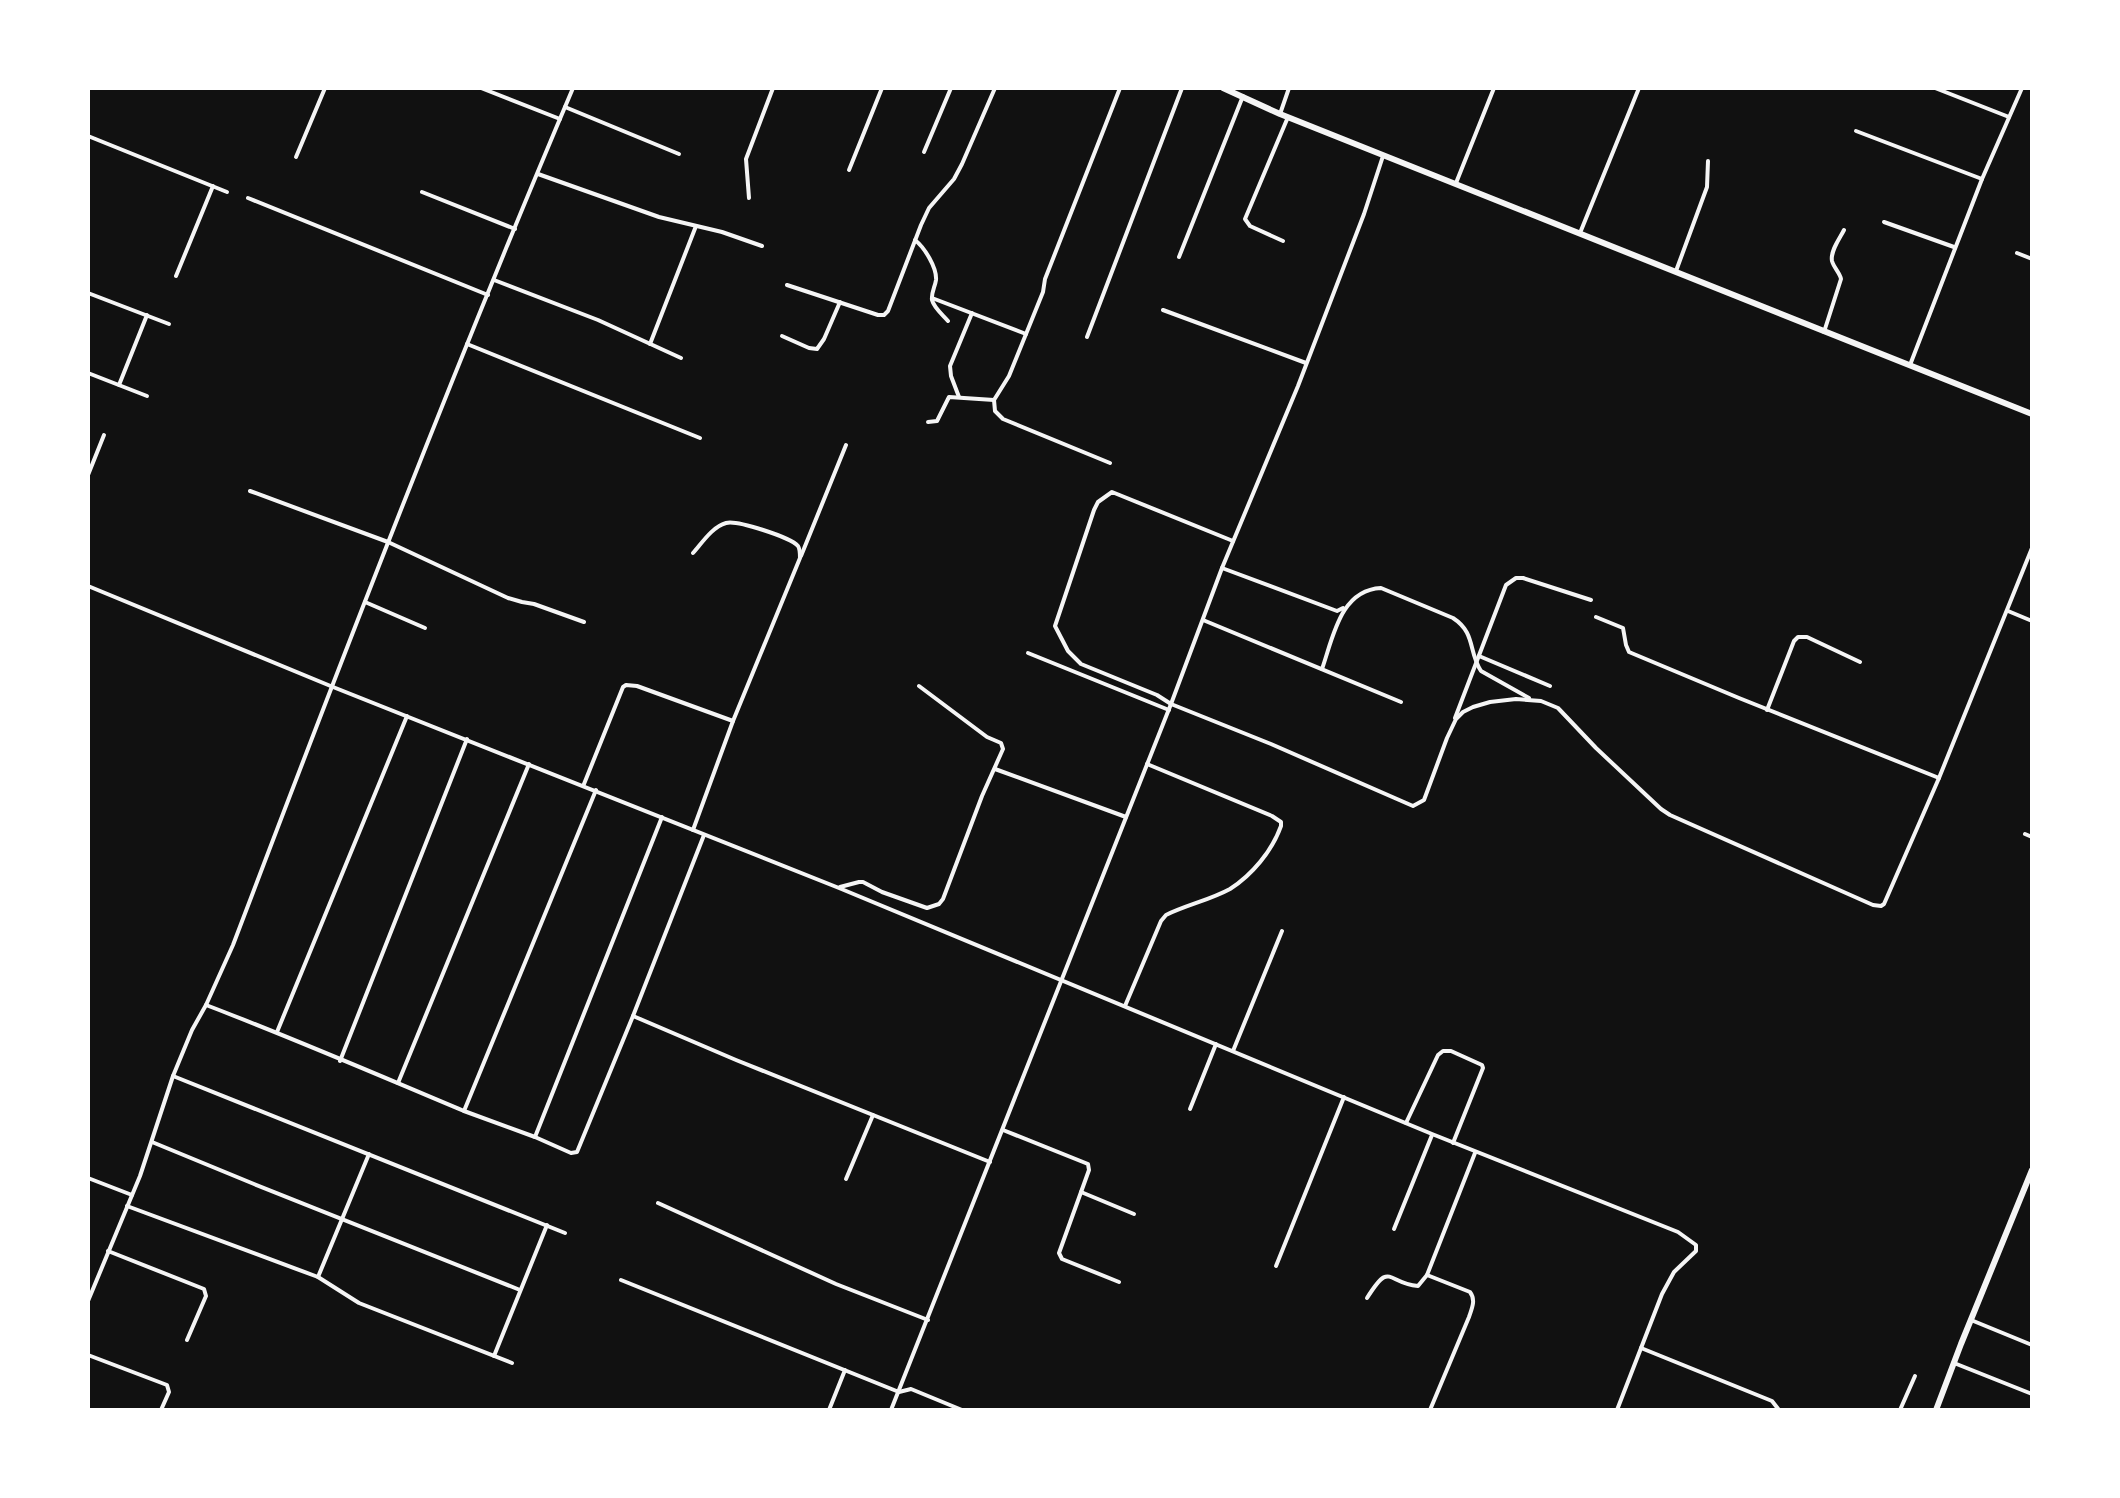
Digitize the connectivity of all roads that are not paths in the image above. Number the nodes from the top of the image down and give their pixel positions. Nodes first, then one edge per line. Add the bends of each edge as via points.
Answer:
1 (325, 88) edge
2 (481, 88) edge
3 (573, 88) edge
4 (773, 88) edge
5 (882, 88) edge
6 (951, 88) edge
7 (995, 88) edge
8 (1120, 88) edge
9 (1182, 88) edge
10 (1225, 88) edge
11 (1289, 88) edge
12 (1494, 88) edge
13 (1639, 88) edge
14 (1935, 88) edge
15 (2022, 88) edge
16 (1243, 96) junction
17 (565, 107) junction
18 (1280, 114) junction
19 (1288, 117) junction
20 (2009, 117) junction
21 (560, 119) junction
22 (1856, 131) dead end
23 (88, 136) edge
24 (924, 152) dead end
25 (679, 154) dead end
26 (1383, 154) junction
27 (296, 157) dead end
28 (1708, 161) dead end
29 (849, 170) dead end
30 (538, 174) junction
31 (1982, 179) junction
32 (1456, 183) junction
33 (213, 186) junction
34 (227, 192) dead end
35 (422, 192) dead end
36 (248, 198) dead end
37 (749, 198) dead end
38 (1884, 222) dead end
39 (696, 226) junction
40 (515, 229) junction
41 (1844, 230) dead end
42 (1580, 233) junction
43 (915, 240) junction
44 (1283, 241) dead end
45 (762, 246) dead end
46 (1954, 247) junction
47 (2017, 253) dead end
48 (1179, 257) dead end
49 (2032, 259) edge
50 (1676, 271) junction
51 (176, 276) dead end
52 (494, 280) junction
53 (787, 285) dead end
54 (88, 293) edge
55 (488, 295) junction
56 (932, 298) junction
57 (840, 302) junction
58 (1163, 310) dead end
59 (972, 313) junction
60 (147, 315) junction
61 (948, 321) dead end
62 (169, 324) dead end
63 (1824, 332) junction
64 (1026, 334) junction
65 (782, 336) dead end
66 (1087, 337) dead end
67 (467, 344) junction
68 (650, 344) junction
69 (681, 358) dead end
70 (1306, 363) junction
71 (1910, 365) junction
72 (88, 373) edge
73 (119, 385) junction
74 (147, 396) dead end
75 (959, 397) junction
76 (994, 400) junction
77 (2032, 414) edge
78 (928, 422) dead end
79 (104, 435) dead end
80 (700, 438) dead end
81 (846, 445) dead end
82 (1110, 463) dead end
83 (88, 475) edge
84 (250, 491) dead end
85 (1233, 541) junction
86 (388, 542) junction
87 (2032, 548) edge
88 (693, 553) dead end
89 (800, 558) junction
90 (1222, 568) junction
91 (88, 586) edge
92 (1591, 600) dead end
93 (365, 602) junction
94 (1344, 608) junction
95 (2008, 611) junction
96 (1596, 617) dead end
97 (1203, 620) junction
98 (2032, 621) edge
99 (584, 622) dead end
100 (425, 628) dead end
101 (1028, 653) dead end
102 (1479, 656) junction
103 (1860, 662) dead end
104 (1476, 663) junction
105 (1322, 669) junction
106 (919, 686) dead end
107 (1550, 686) dead end
108 (333, 687) junction
109 (1531, 699) junction
110 (1401, 702) dead end
111 (1170, 707) junction
112 (1767, 710) junction
113 (407, 715) junction
114 (733, 721) junction
115 (1451, 727) junction
116 (467, 739) junction
117 (529, 764) junction
118 (1147, 764) junction
119 (995, 769) junction
120 (1939, 778) junction
121 (583, 785) junction
122 (596, 790) junction
123 (662, 817) junction
124 (1126, 817) junction
125 (693, 830) junction
126 (2025, 834) dead end
127 (704, 835) junction
128 (2032, 837) edge
129 (839, 888) junction
130 (1282, 931) dead end
131 (1062, 980) junction
132 (206, 1005) junction
133 (1125, 1007) junction
134 (633, 1016) junction
135 (277, 1032) junction
136 (1216, 1044) junction
137 (1233, 1051) junction
138 (340, 1061) junction
139 (173, 1076) junction
140 (398, 1083) junction
141 (1344, 1097) junction
142 (1190, 1109) dead end
143 (464, 1111) junction
144 (873, 1115) junction
145 (1406, 1123) junction
146 (1003, 1130) junction
147 (1432, 1134) junction
148 (535, 1137) junction
149 (152, 1142) junction
150 (1453, 1143) junction
151 (1475, 1152) junction
152 (369, 1154) junction
153 (990, 1162) junction
154 (2032, 1170) edge
155 (88, 1178) edge
156 (846, 1179) dead end
157 (1081, 1192) junction
158 (132, 1195) junction
159 (658, 1203) dead end
160 (127, 1206) junction
161 (1134, 1214) dead end
162 (343, 1220) junction
163 (547, 1225) junction
164 (1394, 1229) dead end
165 (565, 1233) dead end
166 (108, 1251) junction
167 (1276, 1266) dead end
168 (1427, 1275) junction
169 (318, 1277) junction
170 (621, 1280) dead end
171 (1119, 1282) dead end
172 (520, 1290) junction
173 (1367, 1298) dead end
174 (88, 1301) edge
175 (928, 1320) junction
176 (1971, 1320) junction
177 (187, 1340) dead end
178 (2032, 1345) edge
179 (1641, 1348) junction
180 (88, 1355) edge
181 (494, 1356) junction
182 (512, 1363) dead end
183 (1954, 1363) junction
184 (845, 1370) junction
185 (1915, 1376) dead end
186 (899, 1392) junction
187 (2032, 1394) edge
188 (161, 1410) edge
189 (829, 1410) edge
190 (891, 1410) edge
191 (962, 1410) edge
192 (1430, 1410) edge
193 (1617, 1410) edge
194 (1779, 1410) edge
195 (1900, 1410) edge
196 (1936, 1410) edge

1 - 27 street
2 - 21 street
3 - 17 street
4 - 37 street via 746,159
5 - 29 street
6 - 24 street
7 - 43 street via 962,164 929,208
8 - 64 street
9 - 66 street
10 - 16 main road
11 - 18 street
12 - 32 street
13 - 42 street
14 - 20 street
15 - 20 street
16 - 18 main road
16 - 48 street
17 - 21 street
17 - 25 street
18 - 19 main road
19 - 26 main road
19 - 44 street via 1245,219
20 - 31 street
21 - 30 street
22 - 31 street
23 - 33 street
26 - 32 main road
26 - 70 street
28 - 50 street via 1707,187
30 - 39 street
30 - 40 street
31 - 46 street
32 - 42 main road
33 - 34 street
33 - 51 street
35 - 40 street
36 - 55 street
38 - 46 street
39 - 45 street
39 - 68 street
40 - 52 street
41 - 63 street via 1832,257 1841,279
42 - 50 main road
43 - 56 street via 935,271
43 - 57 street via 884,315
46 - 71 street
47 - 49 street
50 - 63 main road
52 - 55 street
52 - 68 street
53 - 57 street
54 - 60 street
55 - 67 street
56 - 59 street
56 - 61 street
57 - 65 street via 817,349
58 - 70 street
59 - 64 street
59 - 75 street via 950,366
60 - 62 street
60 - 73 street
63 - 71 main road
64 - 76 street
67 - 80 street
67 - 86 street
68 - 69 street
70 - 85 street
71 - 77 main road
72 - 73 street
73 - 74 street
75 - 76 street
75 - 78 street via 949,397 937,421
76 - 82 street via 1003,419
79 - 83 street
81 - 89 street
84 - 86 street
85 - 90 street
85 - 111 street via 1112,492 1094,510 1055,630 1081,664 1157,695
86 - 93 street
86 - 99 street via 508,598
87 - 95 street
88 - 89 street via 728,522 795,544
89 - 114 street
90 - 94 street via 1337,611
90 - 97 street
91 - 108 street
92 - 102 street via 1516,578 1506,585
93 - 100 street
93 - 108 street
94 - 104 street via 1381,588 1463,624
94 - 105 street
95 - 98 street
95 - 120 street
96 - 112 street via 1623,628 1629,652
97 - 105 street
97 - 111 street
101 - 111 street
102 - 104 street
102 - 107 street
103 - 112 street via 1798,637
104 - 109 street via 1488,676
104 - 115 street
105 - 110 street
106 - 119 street via 1003,746
108 - 113 street
108 - 132 street
109 - 115 street via 1473,707
109 - 120 street via 1558,708 1670,815 1873,905 1884,904
111 - 115 street via 1413,806 1424,800
111 - 118 street
112 - 120 street
113 - 116 street
113 - 135 street
114 - 121 street via 626,685
114 - 125 street
116 - 117 street
116 - 138 street
117 - 121 street
117 - 140 street
118 - 124 street
118 - 133 street via 1272,816 1281,826 1269,851 1236,884 1166,915
119 - 124 street
119 - 129 street via 939,904 922,907 863,882
121 - 122 street
122 - 123 street
122 - 143 street
123 - 125 street
123 - 148 street
124 - 131 street
125 - 127 street
126 - 128 street
127 - 129 street
127 - 134 street
129 - 131 street
130 - 137 street
131 - 133 street
131 - 146 street
132 - 135 street
132 - 139 street
133 - 136 street
134 - 144 street
134 - 148 street via 577,1152
135 - 138 street
136 - 137 street
136 - 142 street
137 - 141 street
138 - 140 street
139 - 149 street
139 - 152 street
140 - 143 street
141 - 145 street
141 - 167 street
143 - 148 street
144 - 153 street
144 - 156 street
145 - 147 street
145 - 150 street via 1438,1055 1451,1051 1483,1067
146 - 153 street
146 - 157 street via 1088,1164
147 - 150 street
147 - 164 street
149 - 158 street
149 - 162 street
150 - 151 street
151 - 168 street
151 - 179 street via 1678,1232 1696,1245 1662,1294
152 - 162 street
152 - 163 street
153 - 175 street
154 - 176 main road
155 - 158 street
157 - 161 street
157 - 171 street via 1060,1256
158 - 160 street
159 - 175 street
160 - 166 street
160 - 169 street
162 - 169 street
162 - 172 street
163 - 165 street
163 - 172 street
166 - 174 street
166 - 177 street via 204,1289 206,1296
168 - 173 street via 1418,1286 1384,1277
168 - 192 street via 1473,1296
169 - 181 street via 359,1303
170 - 184 street
172 - 181 street
175 - 186 street
176 - 178 street
176 - 183 main road
179 - 193 street
179 - 194 street via 1772,1401
180 - 188 street via 167,1385
181 - 182 street
183 - 187 street
183 - 196 main road
184 - 186 street
184 - 189 street
185 - 195 street
186 - 190 street
186 - 191 street via 911,1389

